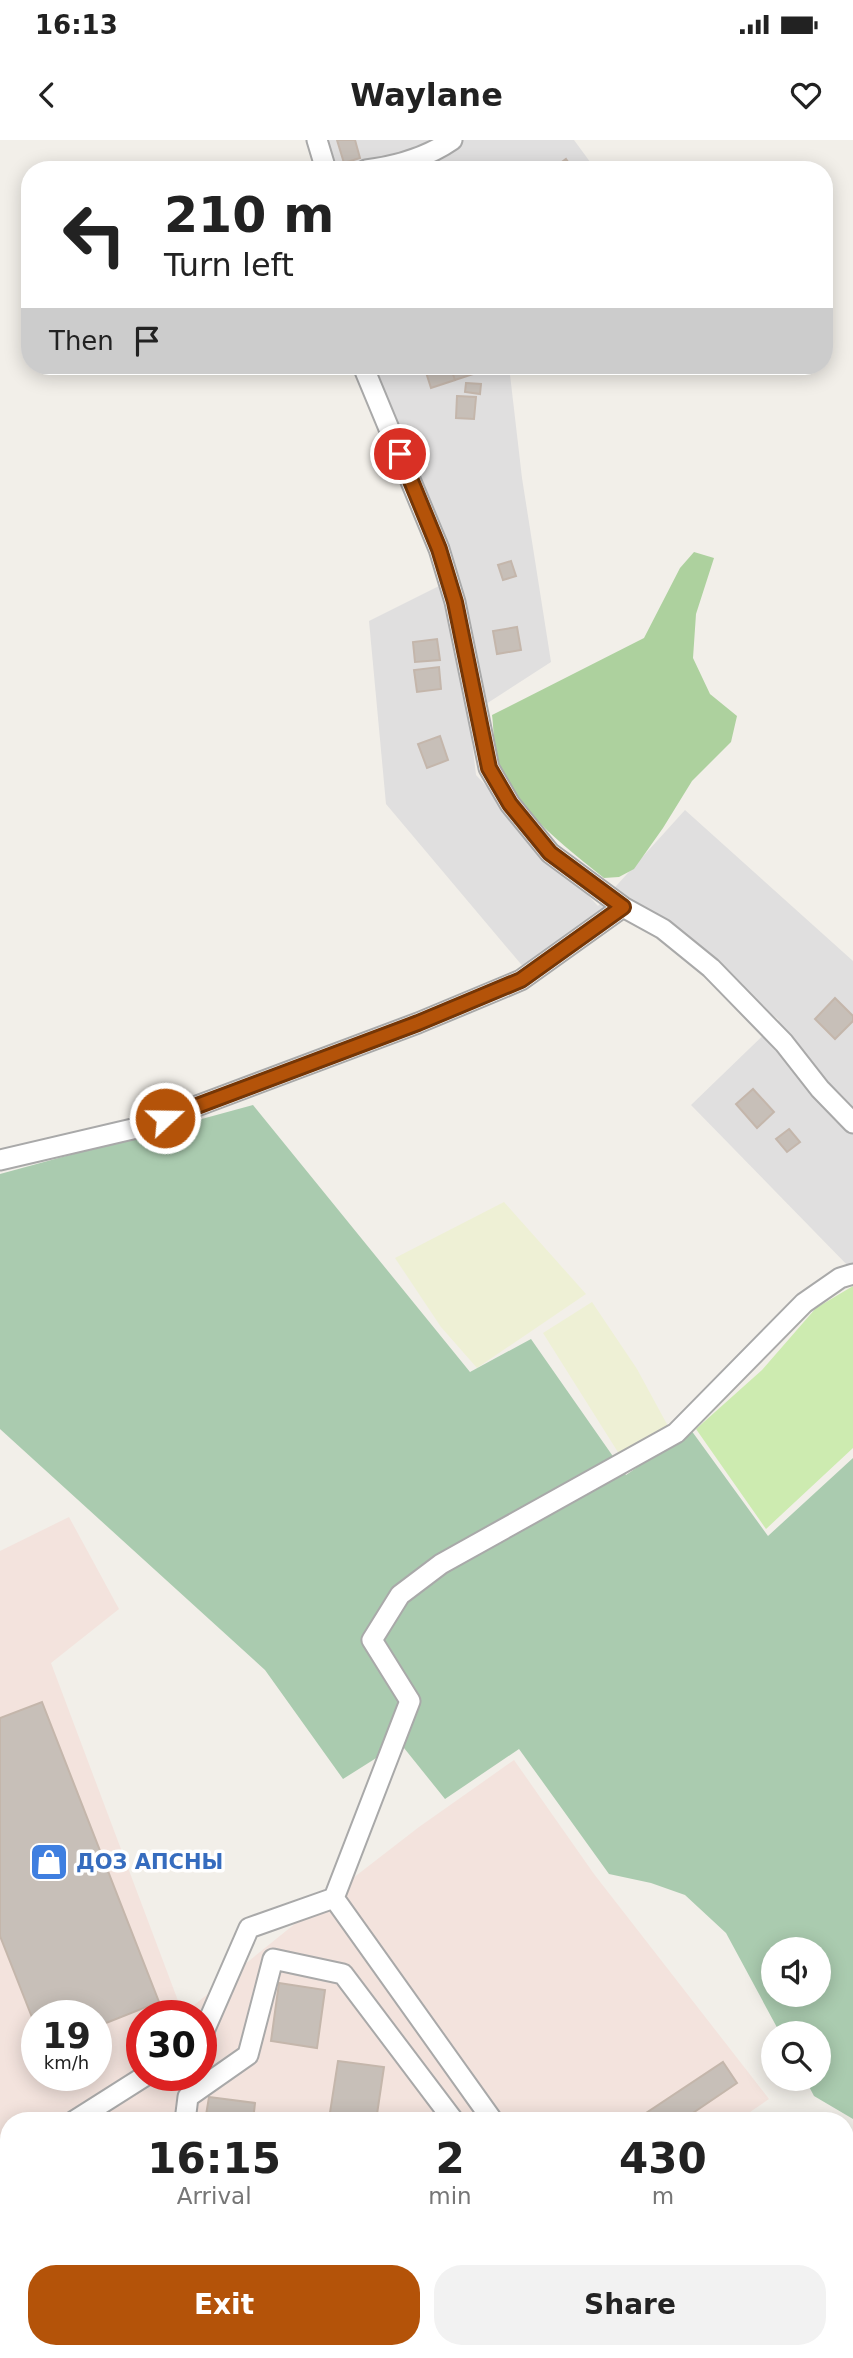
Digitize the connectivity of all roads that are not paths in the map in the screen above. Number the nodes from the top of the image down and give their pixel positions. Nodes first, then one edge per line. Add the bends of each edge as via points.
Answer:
1 (317, 140) edge
2 (452, 140) edge
3 (323, 161) edge
4 (408, 161) edge
5 (367, 375) edge
6 (623, 907) junction
7 (853, 1123) edge
8 (0, 1160) edge
9 (853, 1274) edge
10 (334, 1898) junction
11 (217, 2001) edge
12 (126, 2088) edge
13 (88, 2112) edge
14 (186, 2112) edge
15 (447, 2112) edge
16 (487, 2112) edge

1 - 3 street
2 - 4 street
5 - 6 street via 439,549 455,602 489,768 510,804 550,853
6 - 7 street via 663,929 711,968
6 - 8 street via 521,980 418,1023 141,1127
9 - 10 street via 804,1303 676,1433 441,1564 400,1595 372,1640 410,1701
10 - 11 street via 249,1928
10 - 16 street
12 - 13 street
14 - 15 street via 188,2096 248,2055 273,1959 344,1974

